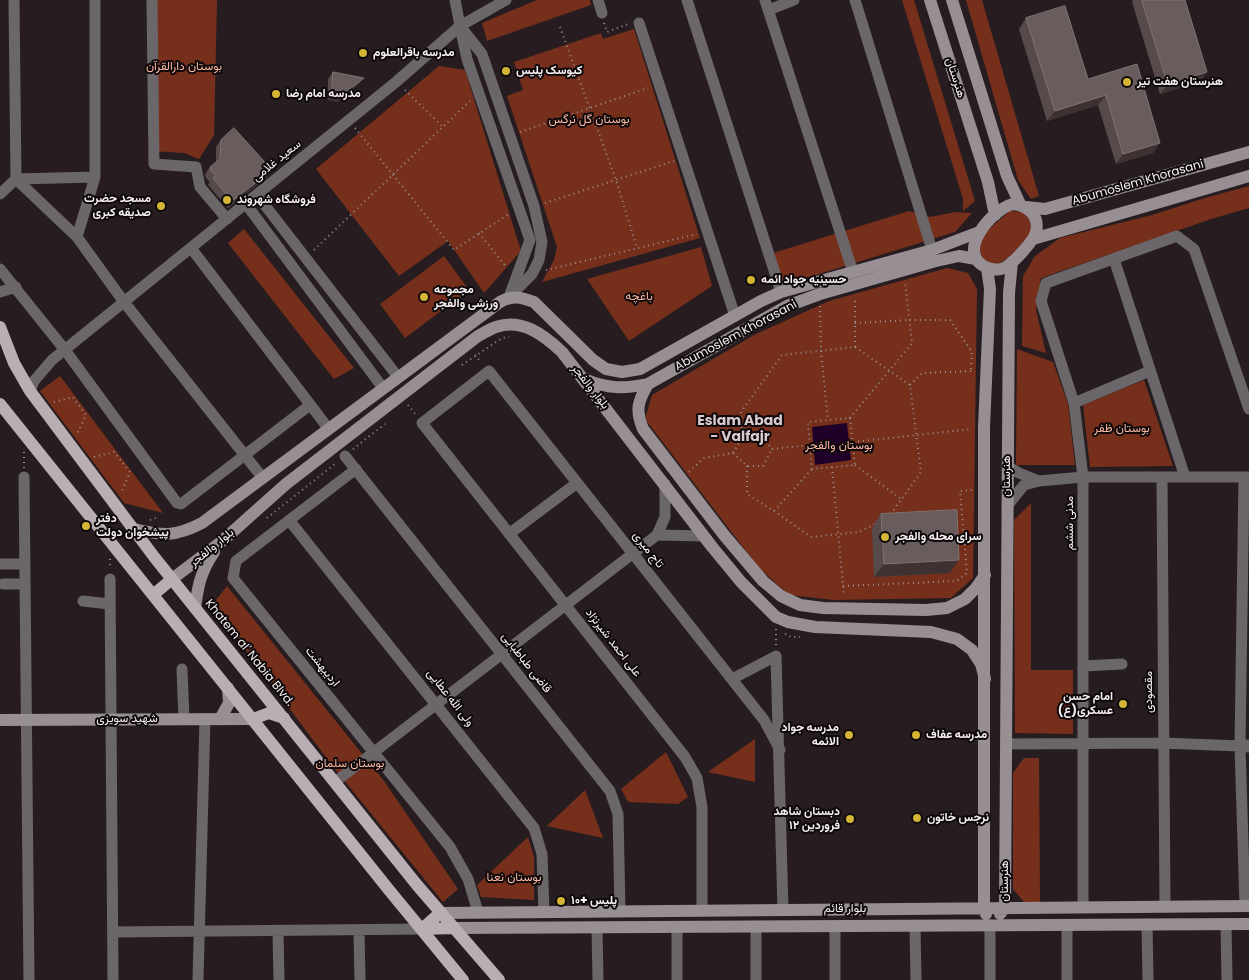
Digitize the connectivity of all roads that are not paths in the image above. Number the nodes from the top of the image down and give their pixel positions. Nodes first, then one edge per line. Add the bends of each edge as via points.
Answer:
1 (14, 0) edge
2 (96, 0) edge
3 (152, 0) edge
4 (455, 0) edge
5 (506, 0) edge
6 (598, 0) edge
7 (687, 0) edge
8 (794, 0) edge
9 (855, 0) edge
10 (930, 0) edge
11 (952, 0) edge
12 (767, 5) edge
13 (602, 13) road end
14 (639, 23) road end
15 (460, 26) junction
16 (1249, 152) edge
17 (1249, 176) edge
18 (95, 177) junction
19 (16, 179) junction
20 (0, 194) edge
21 (256, 195) junction
22 (246, 204) junction
23 (1023, 206) junction
24 (995, 214) junction
25 (227, 219) junction
26 (979, 232) junction
27 (77, 237) junction
28 (1033, 239) junction
29 (191, 248) junction
30 (932, 250) junction
31 (976, 258) junction
32 (1114, 259) junction
33 (1012, 262) junction
34 (986, 268) junction
35 (0, 269) edge
36 (854, 278) junction
37 (16, 288) junction
38 (0, 292) edge
39 (782, 292) junction
40 (510, 297) junction
41 (124, 302) junction
42 (735, 316) junction
43 (0, 327) edge
44 (0, 348) edge
45 (65, 350) junction
46 (14, 363) junction
47 (640, 369) joint
48 (489, 371) joint
49 (1150, 372) junction
50 (398, 377) junction
51 (584, 379) junction
52 (648, 384) junction
53 (383, 388) junction
54 (408, 390) junction
55 (30, 391) junction
56 (394, 402) junction
57 (1074, 403) junction
58 (0, 404) edge
59 (310, 405) junction
60 (1249, 409) edge
61 (328, 428) junction
62 (245, 455) junction
63 (345, 456) dead end
64 (1007, 466) junction
65 (356, 469) junction
66 (24, 477) road end
67 (262, 477) junction
68 (1084, 477) junction
69 (1162, 477) junction
70 (1185, 477) junction
71 (1246, 477) edge
72 (1039, 481) junction
73 (577, 483) junction
74 (665, 484) junction
75 (1007, 506) junction
76 (289, 520) junction
77 (134, 529) junction
78 (509, 534) junction
79 (657, 535) junction
80 (704, 536) junction
81 (221, 542) junction
82 (633, 553) junction
83 (2, 564) dead end
84 (25, 564) junction
85 (985, 575) junction
86 (110, 579) dead end
87 (172, 579) junction
88 (3, 584) dead end
89 (25, 584) junction
90 (154, 595) junction
91 (83, 601) dead end
92 (110, 604) junction
93 (565, 605) junction
94 (196, 608) junction
95 (502, 654) junction
96 (1122, 664) dead end
97 (1083, 666) junction
98 (182, 669) dead end
99 (985, 679) junction
100 (732, 680) junction
101 (228, 688) junction
102 (264, 694) junction
103 (437, 704) junction
104 (250, 714) junction
105 (284, 718) junction
106 (184, 719) junction
107 (204, 719) junction
108 (220, 719) junction
109 (0, 720) edge
110 (27, 720) junction
111 (111, 720) junction
112 (1083, 743) junction
113 (1164, 743) junction
114 (1006, 744) junction
115 (1246, 746) edge
116 (780, 750) junction
117 (373, 753) junction
118 (334, 782) junction
119 (1247, 906) edge
120 (1083, 907) junction
121 (1165, 907) junction
122 (984, 908) junction
123 (1005, 908) junction
124 (702, 910) junction
125 (783, 910) junction
126 (620, 911) junction
127 (478, 912) junction
128 (544, 912) junction
129 (440, 913) junction
130 (1147, 924) junction
131 (1226, 924) junction
132 (1249, 924) edge
133 (990, 925) junction
134 (1067, 925) junction
135 (756, 926) junction
136 (835, 926) junction
137 (915, 926) junction
138 (597, 927) junction
139 (677, 927) junction
140 (453, 928) junction
141 (422, 929) junction
142 (359, 930) junction
143 (278, 931) junction
144 (113, 932) junction
145 (199, 932) junction
146 (29, 980) edge
147 (113, 980) edge
148 (198, 980) edge
149 (278, 980) edge
150 (360, 980) edge
151 (463, 980) edge
152 (500, 980) edge
153 (598, 980) edge
154 (677, 980) edge
155 (756, 980) edge
156 (835, 980) edge
157 (916, 980) edge
158 (990, 980) edge
159 (1068, 980) edge
160 (1148, 980) edge
161 (1227, 980) edge

1 - 19 street
2 - 18 street
3 - 25 street via 154,164 196,167 200,187
4 - 15 street
5 - 15 street, سعید غلامی
6 - 13 street
7 - 39 street
8 - 12 street
9 - 30 street
10 - 24 main road, هنرستان via 988,182
11 - 23 main road, هنرستان via 1007,176
12 - 36 street
14 - 42 street
15 - 21 street, سعید غلامی
15 - 40 street via 467,59 530,240
15 - 40 street via 482,54 534,206 542,242 539,260 532,274
16 - 23 main road, Abumoslem Khorasani via 1045,209
17 - 28 main road, Abumoslem Khorasani
18 - 19 street
18 - 27 street
19 - 20 street
19 - 27 street
21 - 22 street, سعید غلامی
21 - 50 street
22 - 25 street, سعید غلامی
22 - 53 street
23 - 24 main road via 1006,205
23 - 28 main road via 1032,212 1037,225
24 - 26 main road
25 - 29 street, سعید غلامی
26 - 30 main road, Abumoslem Khorasani
26 - 31 main road via 973,245
27 - 41 street
28 - 33 main road
29 - 41 street, سعید غلامی
29 - 59 street
30 - 36 main road, Abumoslem Khorasani
31 - 34 main road
31 - 36 main road, Abumoslem Khorasani via 960,256
32 - 49 street
32 - 57 street, مدنی ششم via 1046,282 1041,301
32 - 60 street, مدنی ششم via 1177,236 1194,249
33 - 34 main road via 1000,269
33 - 64 main road, هنرستان
34 - 85 main road, هنرستان via 990,288 984,427
35 - 37 street
36 - 39 main road, Abumoslem Khorasani
36 - 52 main road, Abumoslem Khorasani via 787,306
37 - 38 street
37 - 45 street
39 - 42 main road, Abumoslem Khorasani
40 - 47 main road, بلوار والفجر via 523,297 534,302 606,369 622,372
40 - 50 main road, بلوار والفجر
41 - 45 street, سعید غلامی
41 - 62 street
42 - 47 main road, Abumoslem Khorasani
43 - 46 main road, Khatem al' Nabia Blvd.
44 - 46 main road
45 - 55 street, سعید غلامی via 41,370
45 - 62 street via 177,502 181,504
46 - 55 main road, Khatem al' Nabia Blvd.
48 - 73 street, تاج میری
48 - 78 street, علی احمد شیرنژاد via 422,423
49 - 57 street
49 - 70 street
50 - 53 main road, بلوار والفجر
50 - 54 main road
51 - 52 main road, Abumoslem Khorasani via 613,388
51 - 54 main road, بلوار والفجر via 545,336 513,324 496,327 478,336
51 - 74 main road, بلوار والفجر
52 - 85 main road via 640,398 639,419 643,429 763,581 781,596 800,605 823,608 947,608 965,599
53 - 56 main road
53 - 61 main road, بلوار والفجر
54 - 56 main road, بلوار والفجر
55 - 77 main road, Khatem al' Nabia Blvd.
56 - 81 main road, بلوار والفجر via 286,484
57 - 68 street, مدنی ششم
58 - 90 main road
59 - 61 street
59 - 62 street
61 - 67 main road, بلوار والفجر
62 - 67 street
63 - 65 street, قاضی طباطبایی
64 - 72 street
64 - 75 main road, هنرستان
65 - 76 street, اردیبهشت
65 - 95 street, قاضی طباطبایی
66 - 84 street
67 - 77 main road, بلوار والفجر via 185,532 168,535
68 - 69 street
68 - 72 street
68 - 97 street, مدنی ششم
69 - 70 street
69 - 113 street, مقصودی
70 - 71 street
71 - 115 street
72 - 75 street via 1024,485
73 - 78 street
73 - 82 street, تاج میری
74 - 79 street via 665,517
74 - 80 main road, بلوار والفجر
75 - 114 main road, هنرستان
76 - 103 street, ولی الله عطایی
76 - 117 street, اردیبهشت via 236,561 233,578
77 - 87 main road, Khatem al' Nabia Blvd.
78 - 93 street, علی احمد شیرنژاد
79 - 80 street
79 - 82 street
80 - 99 main road, بلوار والفجر via 776,617 815,627 931,632 957,639 972,650 982,664
81 - 87 main road, بلوار والفجر
81 - 94 main road via 204,566
82 - 93 street
82 - 100 street, تاج میری
83 - 84 street
84 - 89 street
85 - 99 main road, هنرستان
86 - 92 street
87 - 90 main road
87 - 94 main road, Khatem al' Nabia Blvd.
88 - 89 street
89 - 110 street
90 - 101 main road
91 - 92 street
92 - 111 street
93 - 95 street
93 - 124 street, علی احمد شیرنژاد via 685,757 697,778 702,807
94 - 102 main road, Khatem al' Nabia Blvd.
95 - 103 street
95 - 126 street, قاضی طباطبایی via 610,791 618,814
96 - 97 street
97 - 112 street, مدنی ششم
98 - 106 street
99 - 122 main road, هنرستان
100 - 116 street, تاج میری via 764,720
100 - 116 street via 776,656
101 - 104 main road
101 - 108 main road via 230,703
102 - 104 main road via 262,705
102 - 105 main road, Khatem al' Nabia Blvd.
103 - 117 street
103 - 128 street, ولی الله عطایی via 534,828 542,854
104 - 105 main road via 269,713
104 - 108 main road, شهید سویزی
104 - 141 main road
105 - 118 main road, Khatem al' Nabia Blvd.
106 - 107 main road, شهید سویزی
106 - 111 main road, شهید سویزی
107 - 108 main road, شهید سویزی
107 - 145 street
109 - 110 main road, شهید سویزی
110 - 111 main road, شهید سویزی
110 - 146 street
111 - 144 street
112 - 113 street
112 - 114 street
112 - 120 street, مدنی ششم
113 - 115 street
113 - 121 street, مقصودی
114 - 123 main road, هنرستان
115 - 119 street
116 - 125 street
117 - 118 street
117 - 127 street, اردیبهشت via 450,848 468,879
118 - 129 main road, Khatem al' Nabia Blvd.
119 - 121 main road, بلوار قائم
120 - 121 main road, بلوار قائم
120 - 123 main road, بلوار قائم
122 - 123 main road, بلوار قائم
122 - 125 main road, بلوار قائم
122 - 133 main road, هنرستان
123 - 133 main road, هنرستان
124 - 125 main road, بلوار قائم
124 - 126 main road, بلوار قائم
126 - 128 main road, بلوار قائم
127 - 128 main road, بلوار قائم
127 - 129 main road, بلوار قائم
129 - 140 main road, Khatem al' Nabia Blvd.
129 - 141 main road
130 - 131 main road, بلوار قائم
130 - 134 main road, بلوار قائم
130 - 160 street
131 - 132 main road, بلوار قائم
131 - 161 street
133 - 134 main road, بلوار قائم
133 - 137 main road, بلوار قائم
133 - 158 street
134 - 159 street
135 - 136 main road, بلوار قائم
135 - 139 main road, بلوار قائم
135 - 155 street
136 - 137 main road, بلوار قائم
136 - 156 street
137 - 157 street
138 - 139 main road, بلوار قائم
138 - 140 main road, بلوار قائم
138 - 153 street
139 - 154 street
140 - 141 main road
140 - 152 main road, Khatem al' Nabia Blvd.
141 - 142 street
141 - 151 main road
142 - 143 street
142 - 150 street
143 - 145 street
143 - 149 street
144 - 145 street
144 - 147 street
145 - 148 street

